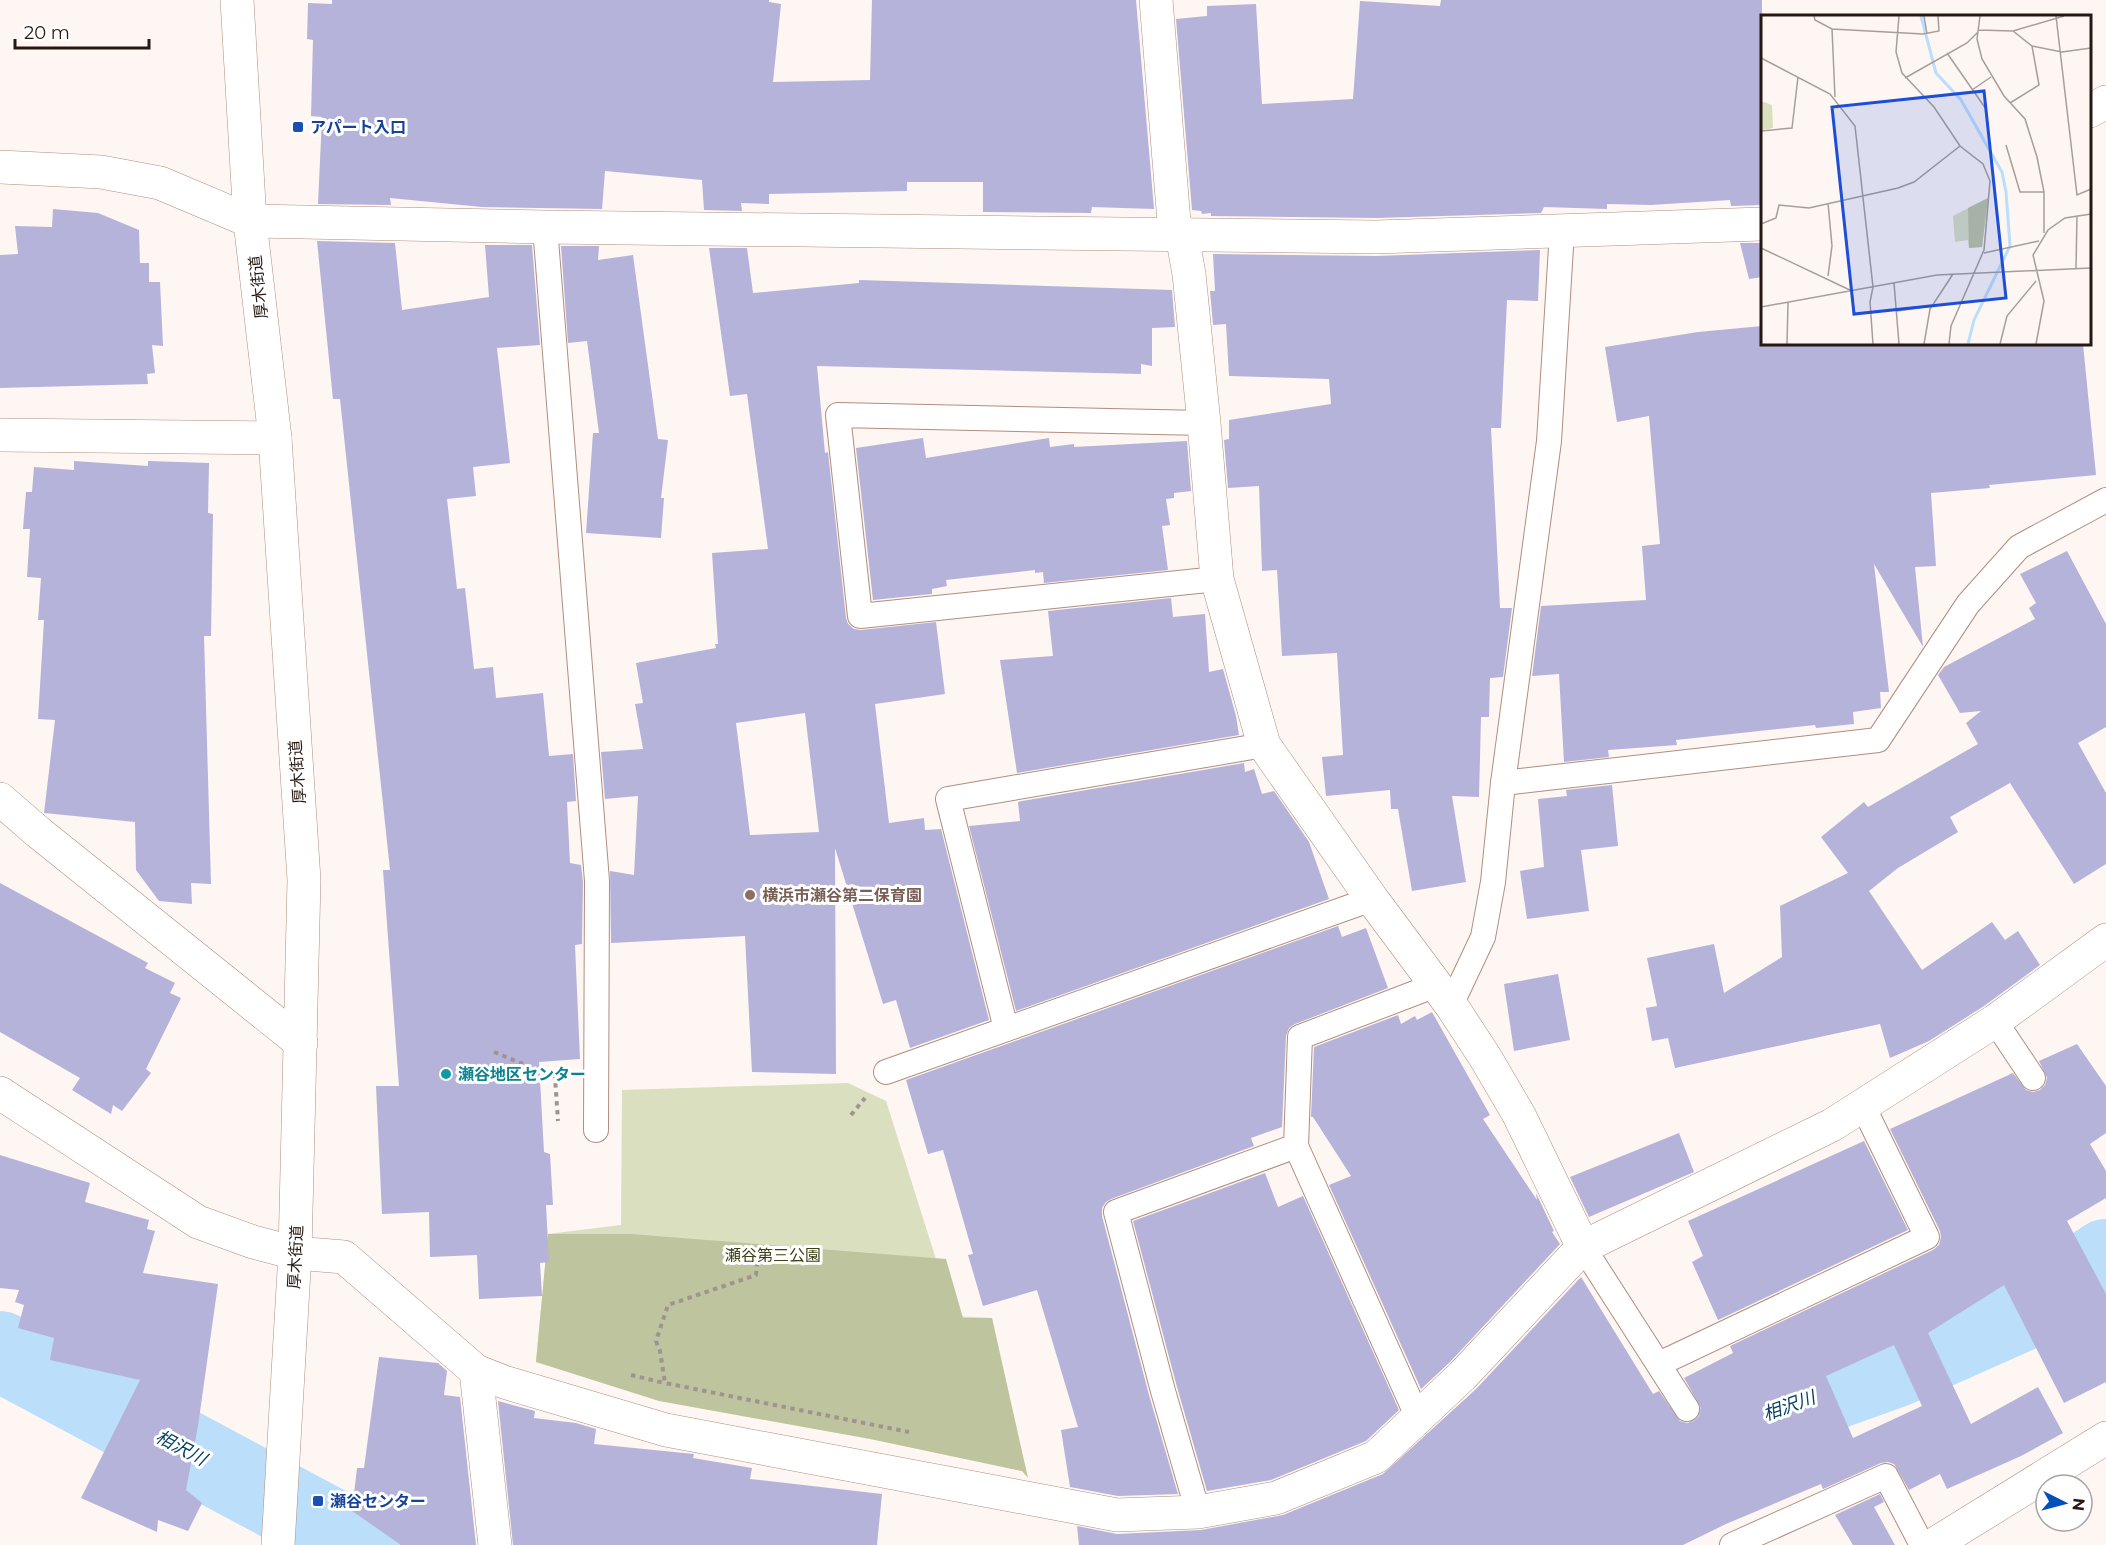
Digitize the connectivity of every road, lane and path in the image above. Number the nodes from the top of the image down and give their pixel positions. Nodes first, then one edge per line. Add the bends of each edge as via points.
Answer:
1 (1156, 0) edge
2 (241, 4) edge
3 (2106, 102) edge
4 (2091, 110) edge
5 (0, 167) edge
6 (250, 221) junction
7 (1761, 224) edge
8 (545, 227) junction
9 (1562, 231) junction
10 (1182, 235) junction
11 (1204, 423) junction
12 (0, 435) edge
13 (274, 438) junction
14 (2106, 500) edge
15 (1217, 579) junction
16 (1264, 745) junction
17 (1503, 783) junction
18 (1, 793) edge
19 (1372, 899) junction
20 (2106, 940) edge
21 (1444, 995) junction
22 (1995, 1022) junction
23 (1006, 1029) junction
24 (301, 1043) junction
25 (494, 1052) dead end
26 (886, 1072) dead end
27 (2033, 1078) dead end
28 (0, 1093) edge
29 (1863, 1106) junction
30 (596, 1130) joint
31 (1296, 1146) junction
32 (1583, 1247) junction
33 (295, 1253) junction
34 (758, 1253) dead end
35 (660, 1351) dead end
36 (1659, 1364) junction
37 (476, 1371) junction
38 (1687, 1409) dead end
39 (1418, 1418) junction
40 (2106, 1438) edge
41 (1198, 1512) junction
42 (278, 1545) edge
43 (495, 1545) edge
44 (1732, 1545) edge
45 (1922, 1545) edge
46 (1933, 1545) edge

1 - 10 street via 1174,222
2 - 6 street, 厚木街道
3 - 4 street
5 - 6 street via 101,172 160,183
6 - 8 street
6 - 13 street, 厚木街道
7 - 9 street
8 - 10 street
8 - 30 lane via 597,881
9 - 10 street via 1376,237
9 - 17 lane via 1549,441
10 - 11 street
11 - 15 street
11 - 15 lane via 838,415 860,616
12 - 13 street
13 - 24 street, 厚木街道 via 304,880
14 - 17 lane via 2019,548 1968,604 1878,740
15 - 16 street
16 - 19 street
16 - 23 lane via 948,799
17 - 21 lane via 1483,937
18 - 24 street via 38,832
19 - 21 street
19 - 23 lane
20 - 22 street
21 - 31 lane via 1300,1037
21 - 32 street via 1519,1115
22 - 27 lane
22 - 29 street
23 - 26 lane
24 - 33 street, 厚木街道
25 - 30 path via 555,1077 558,1132
28 - 33 street via 198,1222
29 - 32 street via 1832,1125
29 - 36 lane via 1927,1237
31 - 39 lane
31 - 41 lane via 1116,1212
32 - 36 lane
32 - 39 street
33 - 37 street via 344,1257
33 - 42 street, 厚木街道
34 - 35 path via 756,1275 668,1305 656,1341
36 - 38 lane
37 - 41 street via 677,1432 1117,1515
37 - 43 street
39 - 41 street via 1376,1457 1276,1498
40 - 46 street
44 - 45 lane via 1886,1476

